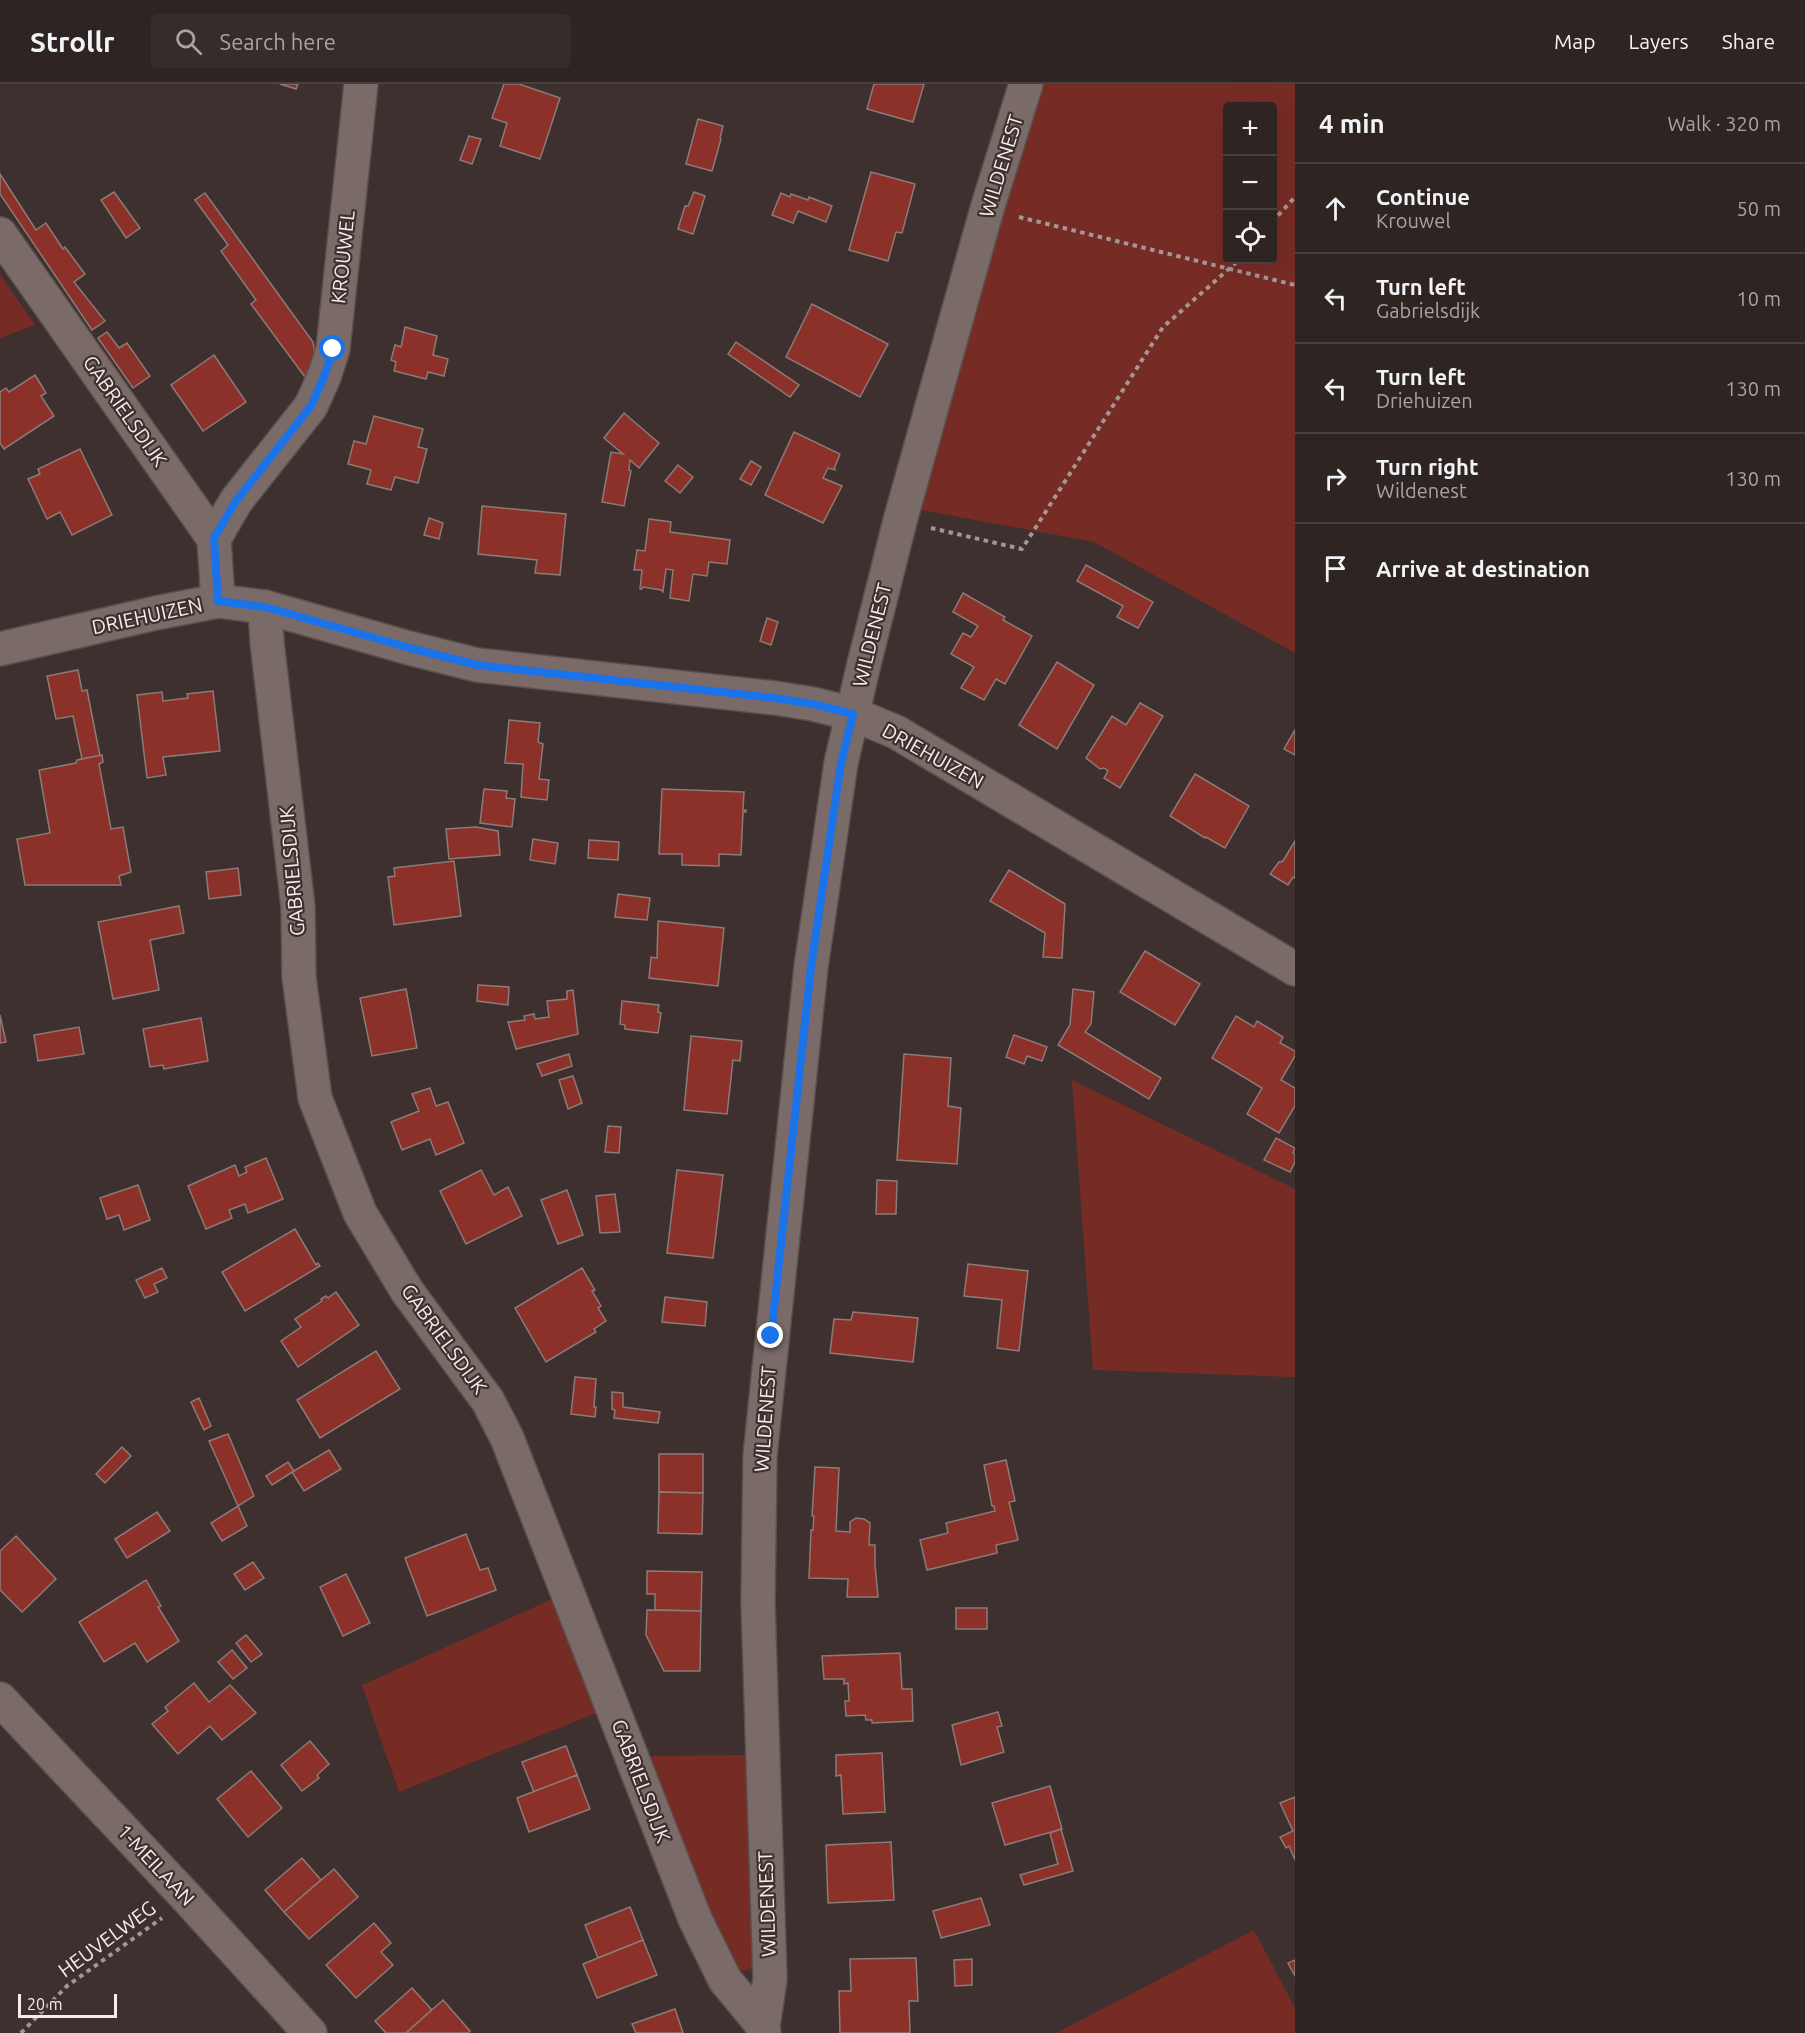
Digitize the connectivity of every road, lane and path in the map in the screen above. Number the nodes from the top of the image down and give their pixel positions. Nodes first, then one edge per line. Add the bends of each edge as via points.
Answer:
1 (361, 84) edge
2 (1026, 84) edge
3 (1295, 197) edge
4 (987, 209) junction
5 (1277, 217) edge
6 (0, 234) edge
7 (1235, 264) edge
8 (1231, 269) junction
9 (1295, 285) edge
10 (900, 521) junction
11 (214, 538) junction
12 (218, 601) junction
13 (265, 607) junction
14 (0, 649) edge
15 (853, 714) junction
16 (1295, 969) edge
17 (4, 1709) edge
18 (188, 1899) junction
19 (764, 2029) edge
20 (21, 2033) edge
21 (310, 2033) edge

1 - 11 street, KROUWEL via 333,349 324,377 311,406 236,501
2 - 4 street, WILDENEST
3 - 5 path
4 - 8 path
4 - 10 street, WILDENEST
6 - 11 street, GABRIELSDIJK
7 - 8 path
8 - 9 path
8 - 10 path via 1163,327 1022,549
10 - 15 street, WILDENEST
11 - 12 street
12 - 13 street, DRIEHUIZEN
12 - 14 street, DRIEHUIZEN
13 - 15 street, DRIEHUIZEN via 477,665 775,698
13 - 19 street, GABRIELSDIJK via 298,907 298,977 315,1098 360,1213 407,1291 488,1401 507,1438 695,1919 725,1980
15 - 16 street, DRIEHUIZEN via 896,732
15 - 19 street, WILDENEST via 841,763 811,967 760,1456 758,1604 770,1979
17 - 18 street, 1-MEILAAN
18 - 20 path, HEUVELWEG via 67,1986
18 - 21 street, 1-MEILAAN

